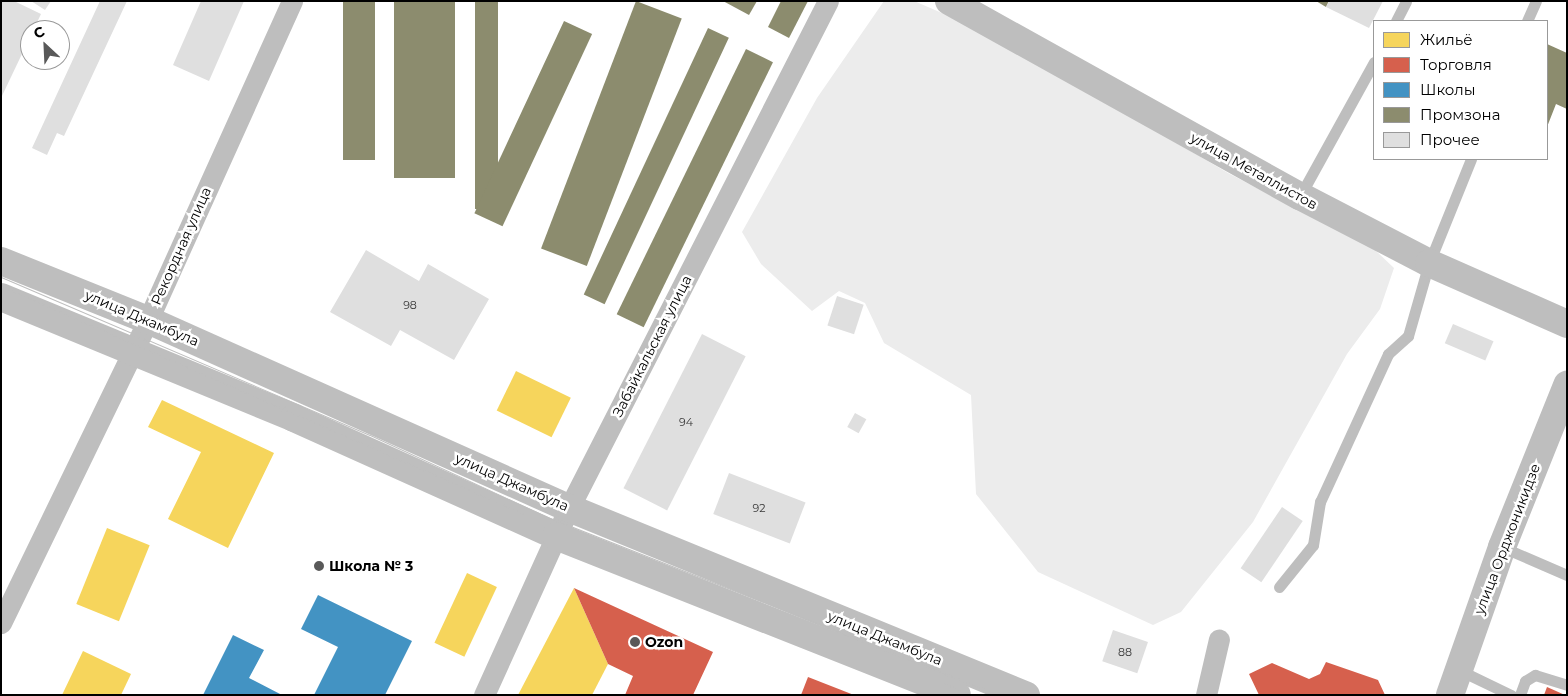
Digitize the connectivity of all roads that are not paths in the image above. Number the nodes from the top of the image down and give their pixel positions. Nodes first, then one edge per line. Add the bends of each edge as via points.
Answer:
1 (292, 1) edge
2 (828, 1) edge
3 (949, 1) edge
4 (1406, 1) edge
5 (1536, 1) edge
6 (1396, 20) edge
7 (1527, 20) edge
8 (1373, 64) edge
9 (1471, 160) edge
10 (1300, 196) junction
11 (1, 261) edge
12 (1429, 263) junction
13 (1, 297) edge
14 (148, 320) junction
15 (1567, 324) edge
16 (133, 351) junction
17 (1567, 386) edge
18 (1560, 425) edge
19 (569, 508) junction
20 (556, 536) junction
21 (1502, 546) junction
22 (1567, 574) edge
23 (1279, 587) dead end
24 (1, 623) edge
25 (1219, 638) dead end
26 (1454, 682) edge
27 (1567, 685) edge
28 (484, 695) edge
29 (957, 695) edge
30 (1026, 695) edge
31 (1206, 695) edge
32 (1511, 695) edge
33 (1520, 695) edge

1 - 14 street, Рекордная улица
2 - 19 street, Забайкальская улица
3 - 10 street, улица Металлистов
4 - 6 lane
5 - 7 lane
8 - 10 lane
9 - 12 lane
10 - 12 street, улица Металлистов
11 - 14 street, улица Джамбула
12 - 15 street, улица Металлистов
12 - 23 lane via 1408,336 1388,354 1320,502 1313,545
13 - 16 street, улица Джамбула
14 - 16 street, Рекордная улица
14 - 19 street, улица Джамбула
16 - 20 street, улица Джамбула
16 - 24 street, Рекордная улица
17 - 18 street, улица Орджоникидзе
18 - 21 street, улица Орджоникидзе
19 - 20 street, Забайкальская улица
19 - 30 street, улица Джамбула
20 - 28 street, Забайкальская улица
20 - 29 street, улица Джамбула
21 - 22 lane
21 - 26 street, улица Орджоникидзе
25 - 31 street
26 - 32 lane
27 - 33 lane via 1536,674 1525,681

